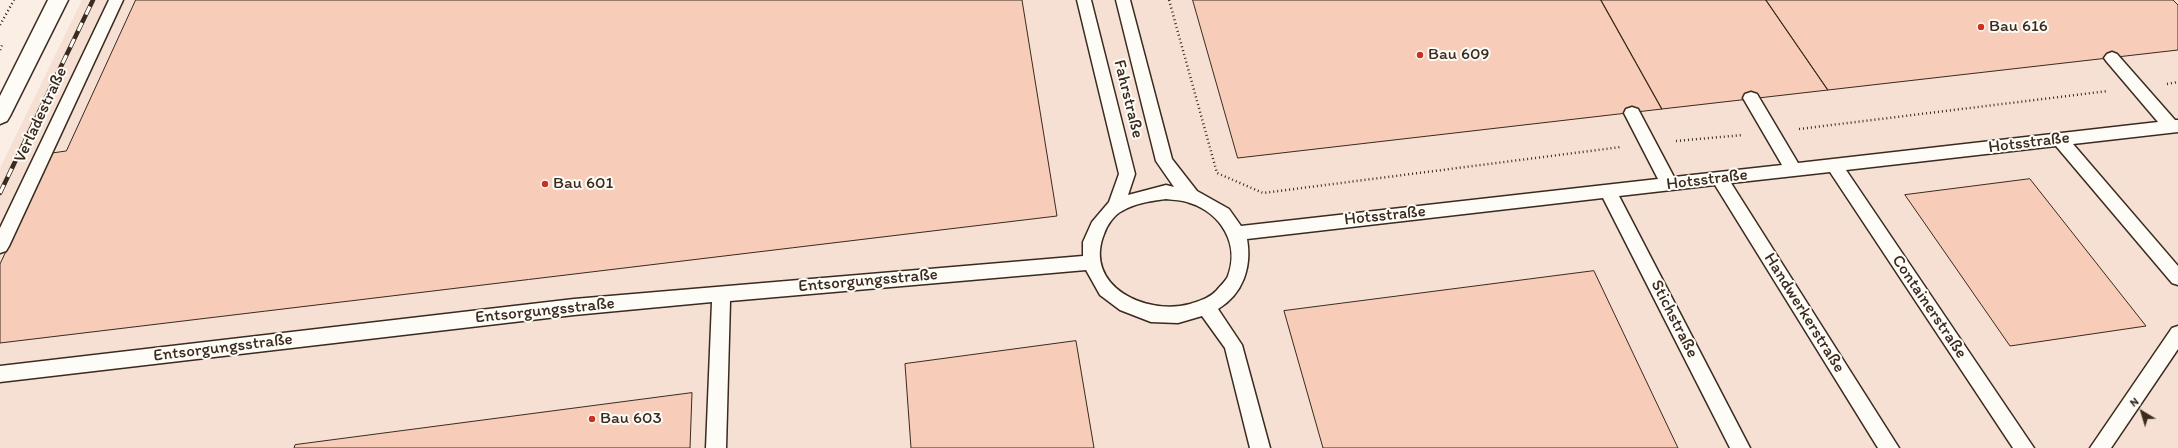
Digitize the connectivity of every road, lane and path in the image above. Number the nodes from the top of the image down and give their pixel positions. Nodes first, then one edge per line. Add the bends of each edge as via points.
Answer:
1 (14, 0) edge
2 (58, 0) edge
3 (116, 0) edge
4 (1084, 0) edge
5 (1122, 0) edge
6 (0, 25) edge
7 (2112, 58) dead end
8 (1750, 98) dead end
9 (1632, 113) dead end
10 (0, 116) edge
11 (2174, 127) edge
12 (2060, 140) junction
13 (1834, 166) junction
14 (1794, 170) junction
15 (1719, 178) junction
16 (1670, 184) junction
17 (1608, 191) junction
18 (1191, 196) junction
19 (1116, 206) junction
20 (1237, 233) junction
21 (0, 246) edge
22 (1091, 262) junction
23 (2178, 278) edge
24 (721, 294) junction
25 (1206, 307) junction
26 (2178, 334) edge
27 (0, 374) edge
28 (716, 448) edge
29 (1260, 448) edge
30 (1740, 448) edge
31 (1889, 448) edge
32 (2024, 448) edge
33 (2100, 448) edge

1 - 6 path
2 - 10 street
3 - 21 lane, Verladestraße
4 - 19 lane, Fahrstraße via 1127,174
5 - 18 lane, Fahrstraße via 1164,161
7 - 11 lane
8 - 14 lane
9 - 16 lane
11 - 12 lane, Hotsstraße
12 - 13 lane, Hotsstraße
12 - 23 lane
13 - 14 lane, Hotsstraße
13 - 32 lane, Containerstraße
14 - 15 lane, Hotsstraße
15 - 16 lane, Hotsstraße
15 - 31 lane, Handwerkerstraße
16 - 17 lane, Hotsstraße
17 - 20 lane, Hotsstraße
17 - 30 lane, Stichstraße
18 - 19 lane via 1166,192 1144,196
18 - 20 lane via 1223,214
19 - 22 lane via 1100,222 1092,242
20 - 25 lane via 1242,254 1236,280 1221,298
22 - 24 lane, Entsorgungsstraße
22 - 25 lane via 1106,290 1126,305 1151,314 1178,315
24 - 27 lane, Entsorgungsstraße via 574,307
24 - 28 lane
25 - 29 lane via 1233,345
26 - 33 lane

